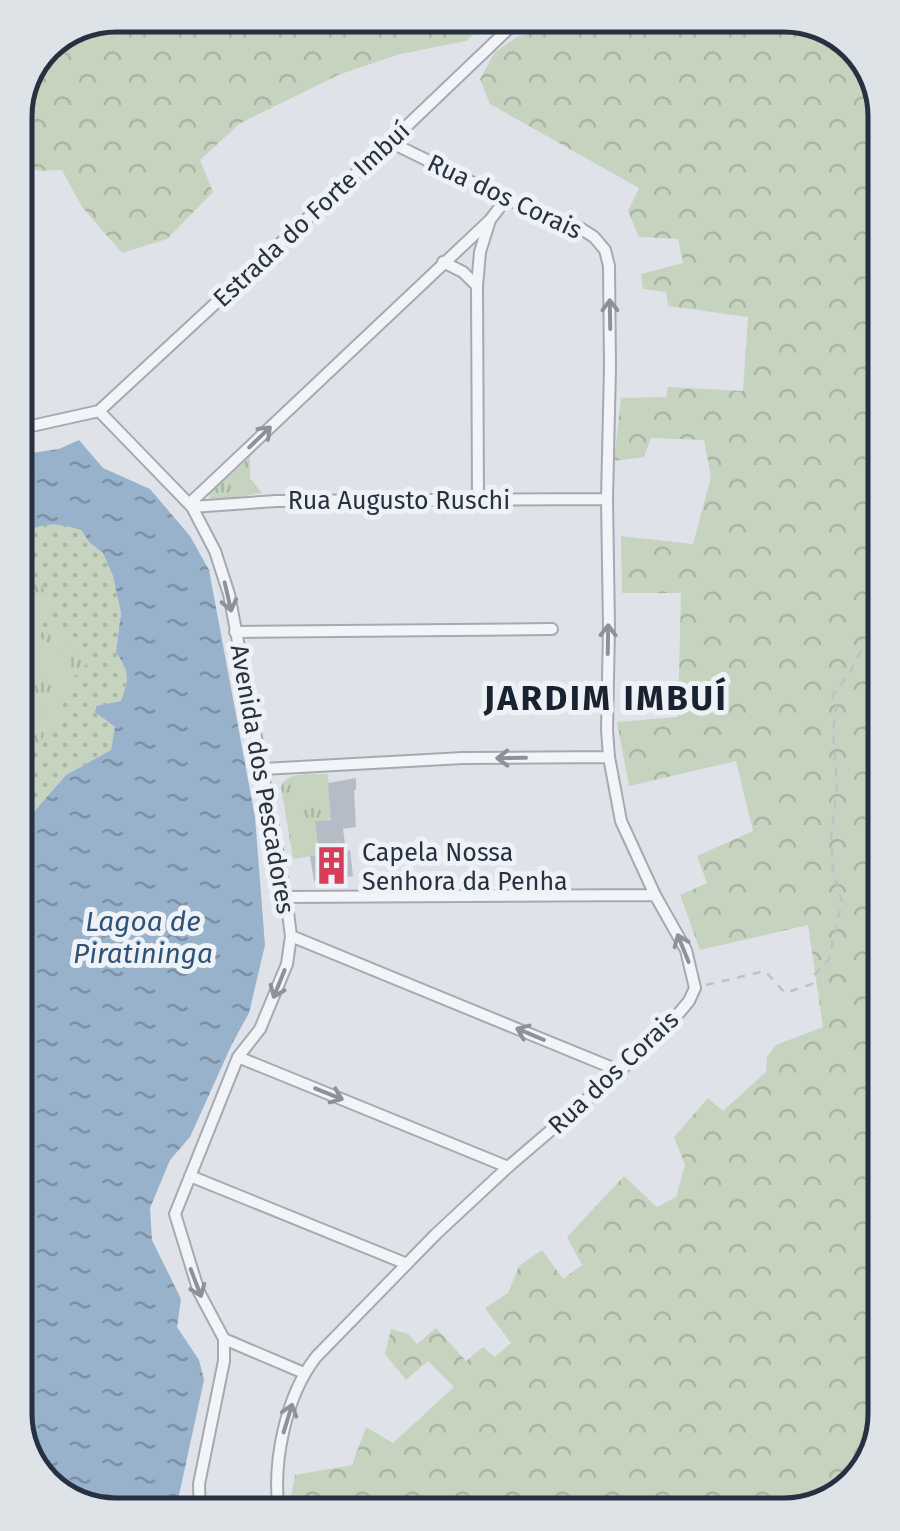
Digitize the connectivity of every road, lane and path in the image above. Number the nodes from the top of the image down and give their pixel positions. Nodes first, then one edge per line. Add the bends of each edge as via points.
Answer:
1 (505, 33) edge
2 (390, 142) junction
3 (506, 199) junction
4 (490, 220) junction
5 (443, 262) junction
6 (477, 286) junction
7 (99, 411) junction
8 (33, 426) edge
9 (607, 499) junction
10 (478, 500) junction
11 (191, 506) junction
12 (552, 629) dead end
13 (235, 632) junction
14 (868, 647) edge
15 (609, 757) junction
16 (263, 769) junction
17 (655, 895) junction
18 (286, 897) junction
19 (291, 936) junction
20 (695, 988) junction
21 (238, 1058) junction
22 (620, 1071) junction
23 (508, 1167) junction
24 (190, 1176) junction
25 (406, 1264) junction
26 (224, 1339) junction
27 (304, 1373) junction
28 (199, 1498) edge
29 (277, 1498) edge

1 - 2 street, Estrada do Forte Imbuí
2 - 3 street, Rua dos Corais
2 - 7 street, Estrada do Forte Imbuí
3 - 4 street
9 -> 3 street, Rua dos Corais via 605,250 580,228
4 - 5 street
4 - 6 street
5 - 6 street
11 -> 5 street
6 - 10 street
7 - 8 street
7 - 11 street, Avenida dos Pescadores
9 - 10 street, Rua Augusto Ruschi
15 -> 9 street, Rua dos Corais
10 - 11 street, Rua Augusto Ruschi
11 -> 13 street, Avenida dos Pescadores via 215,551
12 - 13 street
13 - 16 street, Avenida dos Pescadores
14 - 20 path via 832,696 837,787 831,837 842,902 829,959 812,984 785,993 765,971
15 -> 16 street
15 - 17 street, Rua dos Corais via 621,821
16 - 18 street, Avenida dos Pescadores
17 - 18 street
20 -> 17 street, Rua dos Corais via 686,950
18 - 19 street, Avenida dos Pescadores
19 -> 21 street, Avenida dos Pescadores via 287,964 260,1029
22 -> 19 street
20 - 22 street, Rua dos Corais
21 -> 23 street
21 - 24 street, Avenida dos Pescadores
22 - 23 street, Rua dos Corais
23 - 25 street, Rua dos Corais
24 - 25 street
24 -> 26 street, Avenida dos Pescadores via 175,1214 199,1292
25 - 27 street, Rua dos Corais
26 - 27 street
26 - 28 street
29 -> 27 street, Rua dos Corais via 278,1453

